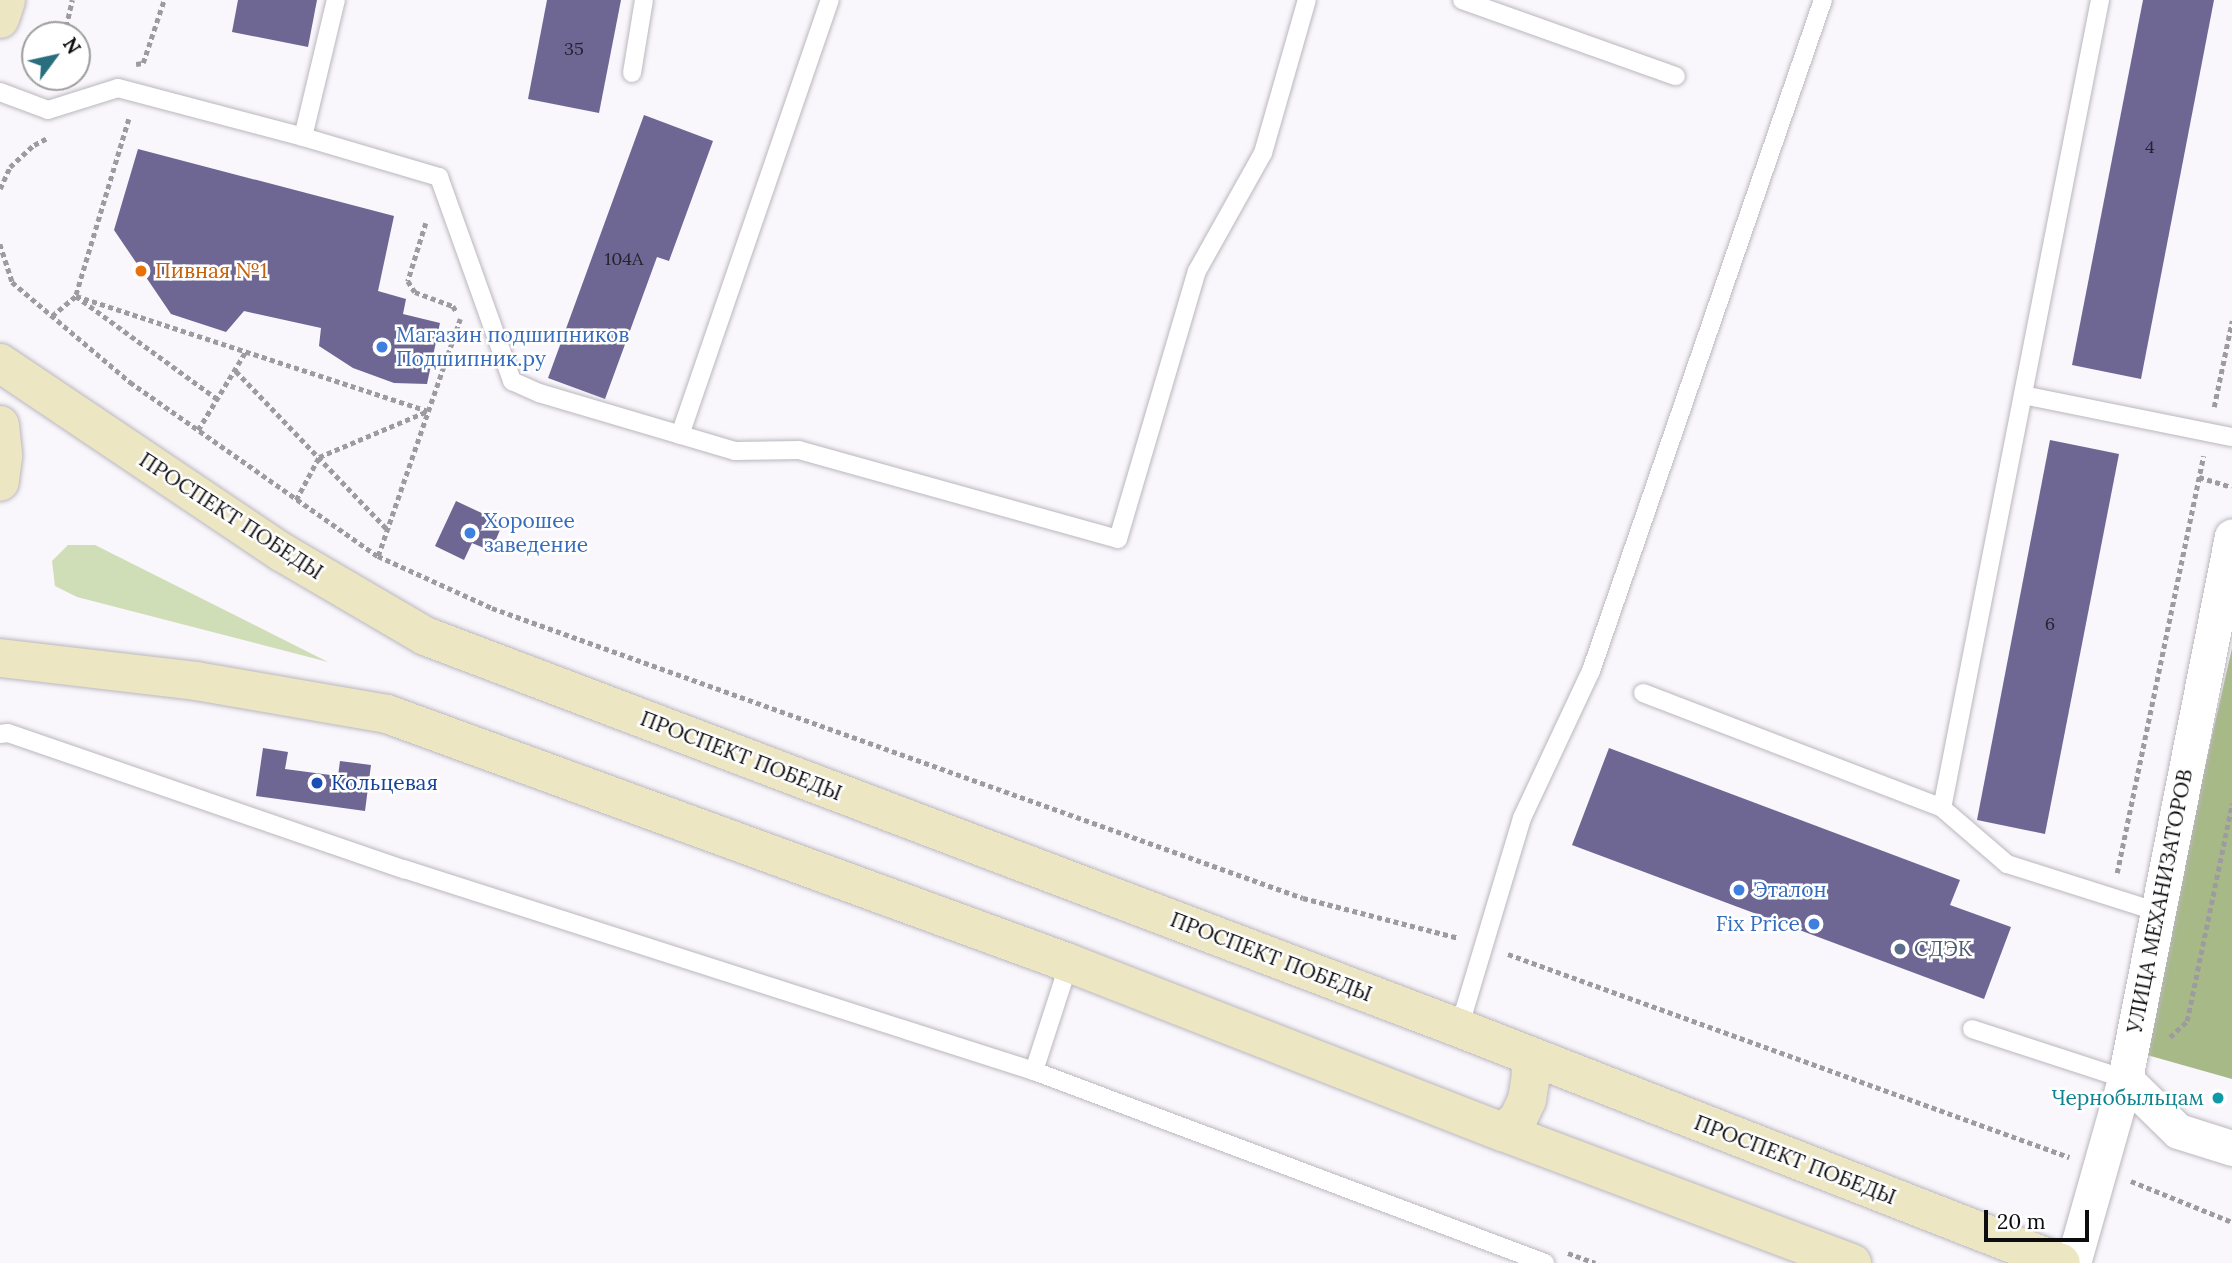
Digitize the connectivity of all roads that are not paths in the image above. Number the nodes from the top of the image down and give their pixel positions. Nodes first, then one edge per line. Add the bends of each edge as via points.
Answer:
1 (6, 0) edge
2 (336, 0) edge
3 (644, 0) edge
4 (830, 0) edge
5 (1307, 0) edge
6 (1462, 0) edge
7 (1823, 0) edge
8 (2100, 0) edge
9 (0, 19) edge
10 (632, 73) dead end
11 (1676, 76) dead end
12 (0, 92) edge
13 (303, 137) junction
14 (0, 363) edge
15 (2023, 395) junction
16 (0, 425) edge
17 (680, 435) junction
18 (2232, 438) edge
19 (0, 482) edge
20 (2232, 536) edge
21 (0, 658) edge
22 (1643, 693) dead end
23 (0, 734) edge
24 (1942, 807) junction
25 (2158, 912) junction
26 (1069, 963) junction
27 (1459, 1028) junction
28 (1972, 1029) dead end
29 (1530, 1056) junction
30 (1034, 1071) junction
31 (2125, 1079) junction
32 (1503, 1132) junction
33 (2232, 1148) edge
34 (1545, 1263) edge
35 (1852, 1263) edge
36 (2061, 1263) edge
37 (2073, 1263) edge

1 - 9 main road
2 - 13 lane
3 - 10 lane
4 - 17 lane
5 - 17 lane via 1263,153 1198,271 1118,539 799,450 734,452
6 - 11 lane
7 - 27 lane via 1591,671 1522,818
8 - 15 lane
12 - 13 lane via 48,110 118,88
13 - 17 lane via 439,177 512,381
14 - 27 main road, ПРОСПЕКТ ПОБЕДЫ via 283,553 425,636
15 - 18 lane
15 - 24 lane
16 - 19 main road
20 - 25 street, УЛИЦА МЕХАНИЗАТОРОВ
21 - 26 main road via 196,681 387,714
22 - 24 lane
23 - 30 lane
24 - 25 lane via 2007,864
25 - 31 street, УЛИЦА МЕХАНИЗАТОРОВ
26 - 30 lane
26 - 32 main road
27 - 29 main road, ПРОСПЕКТ ПОБЕДЫ
28 - 31 lane
29 - 32 main road via 1527,1100 1518,1119
29 - 36 main road, ПРОСПЕКТ ПОБЕДЫ
30 - 34 lane
31 - 33 street via 2178,1131
31 - 37 street, УЛИЦА МЕХАНИЗАТОРОВ
32 - 35 main road

